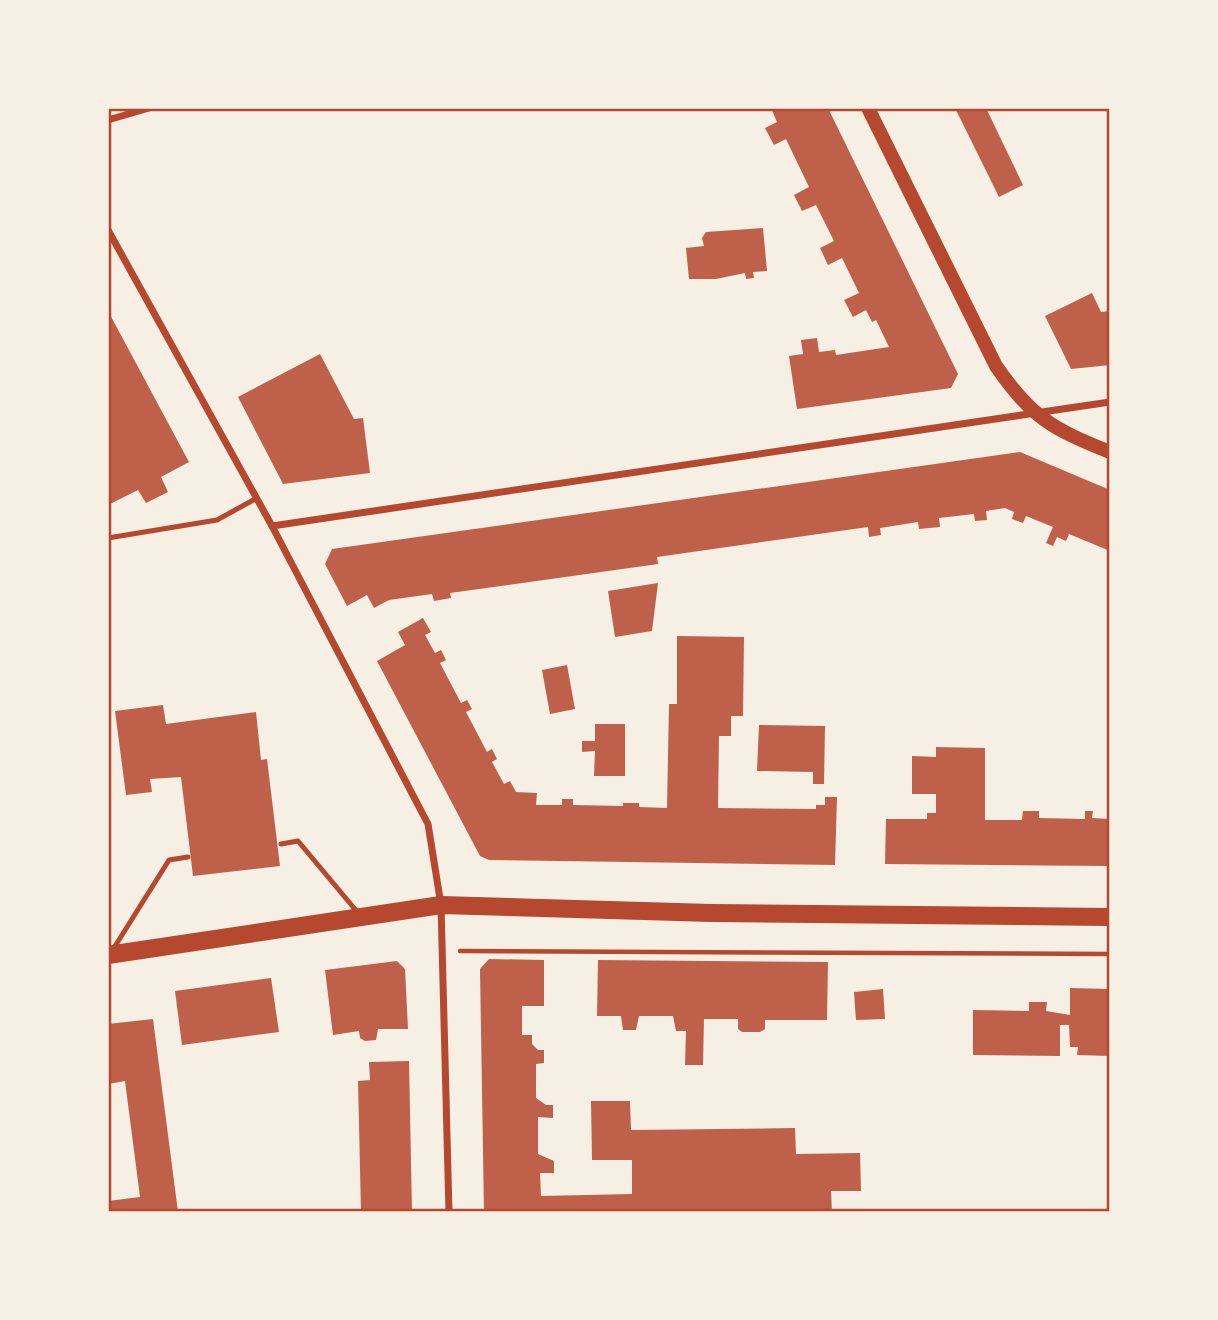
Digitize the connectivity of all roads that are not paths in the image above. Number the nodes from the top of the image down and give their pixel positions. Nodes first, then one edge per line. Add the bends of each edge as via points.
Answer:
1 (149, 108) edge
2 (868, 108) edge
3 (108, 120) edge
4 (108, 230) edge
5 (1110, 402) edge
6 (1031, 412) junction
7 (1110, 452) edge
8 (257, 498) junction
9 (272, 526) junction
10 (108, 538) edge
11 (281, 844) dead end
12 (188, 857) dead end
13 (441, 905) junction
14 (361, 917) junction
15 (1110, 917) edge
16 (109, 955) edge
17 (449, 1212) edge

1 - 3 street
2 - 6 main road via 996,366
4 - 8 street
5 - 6 street
6 - 7 main road
6 - 9 street
8 - 9 street
8 - 10 lane via 218,520
9 - 13 street via 428,824
11 - 14 lane via 298,841
12 - 16 lane via 169,860
13 - 14 main road
13 - 15 main road
13 - 17 street
14 - 16 main road

